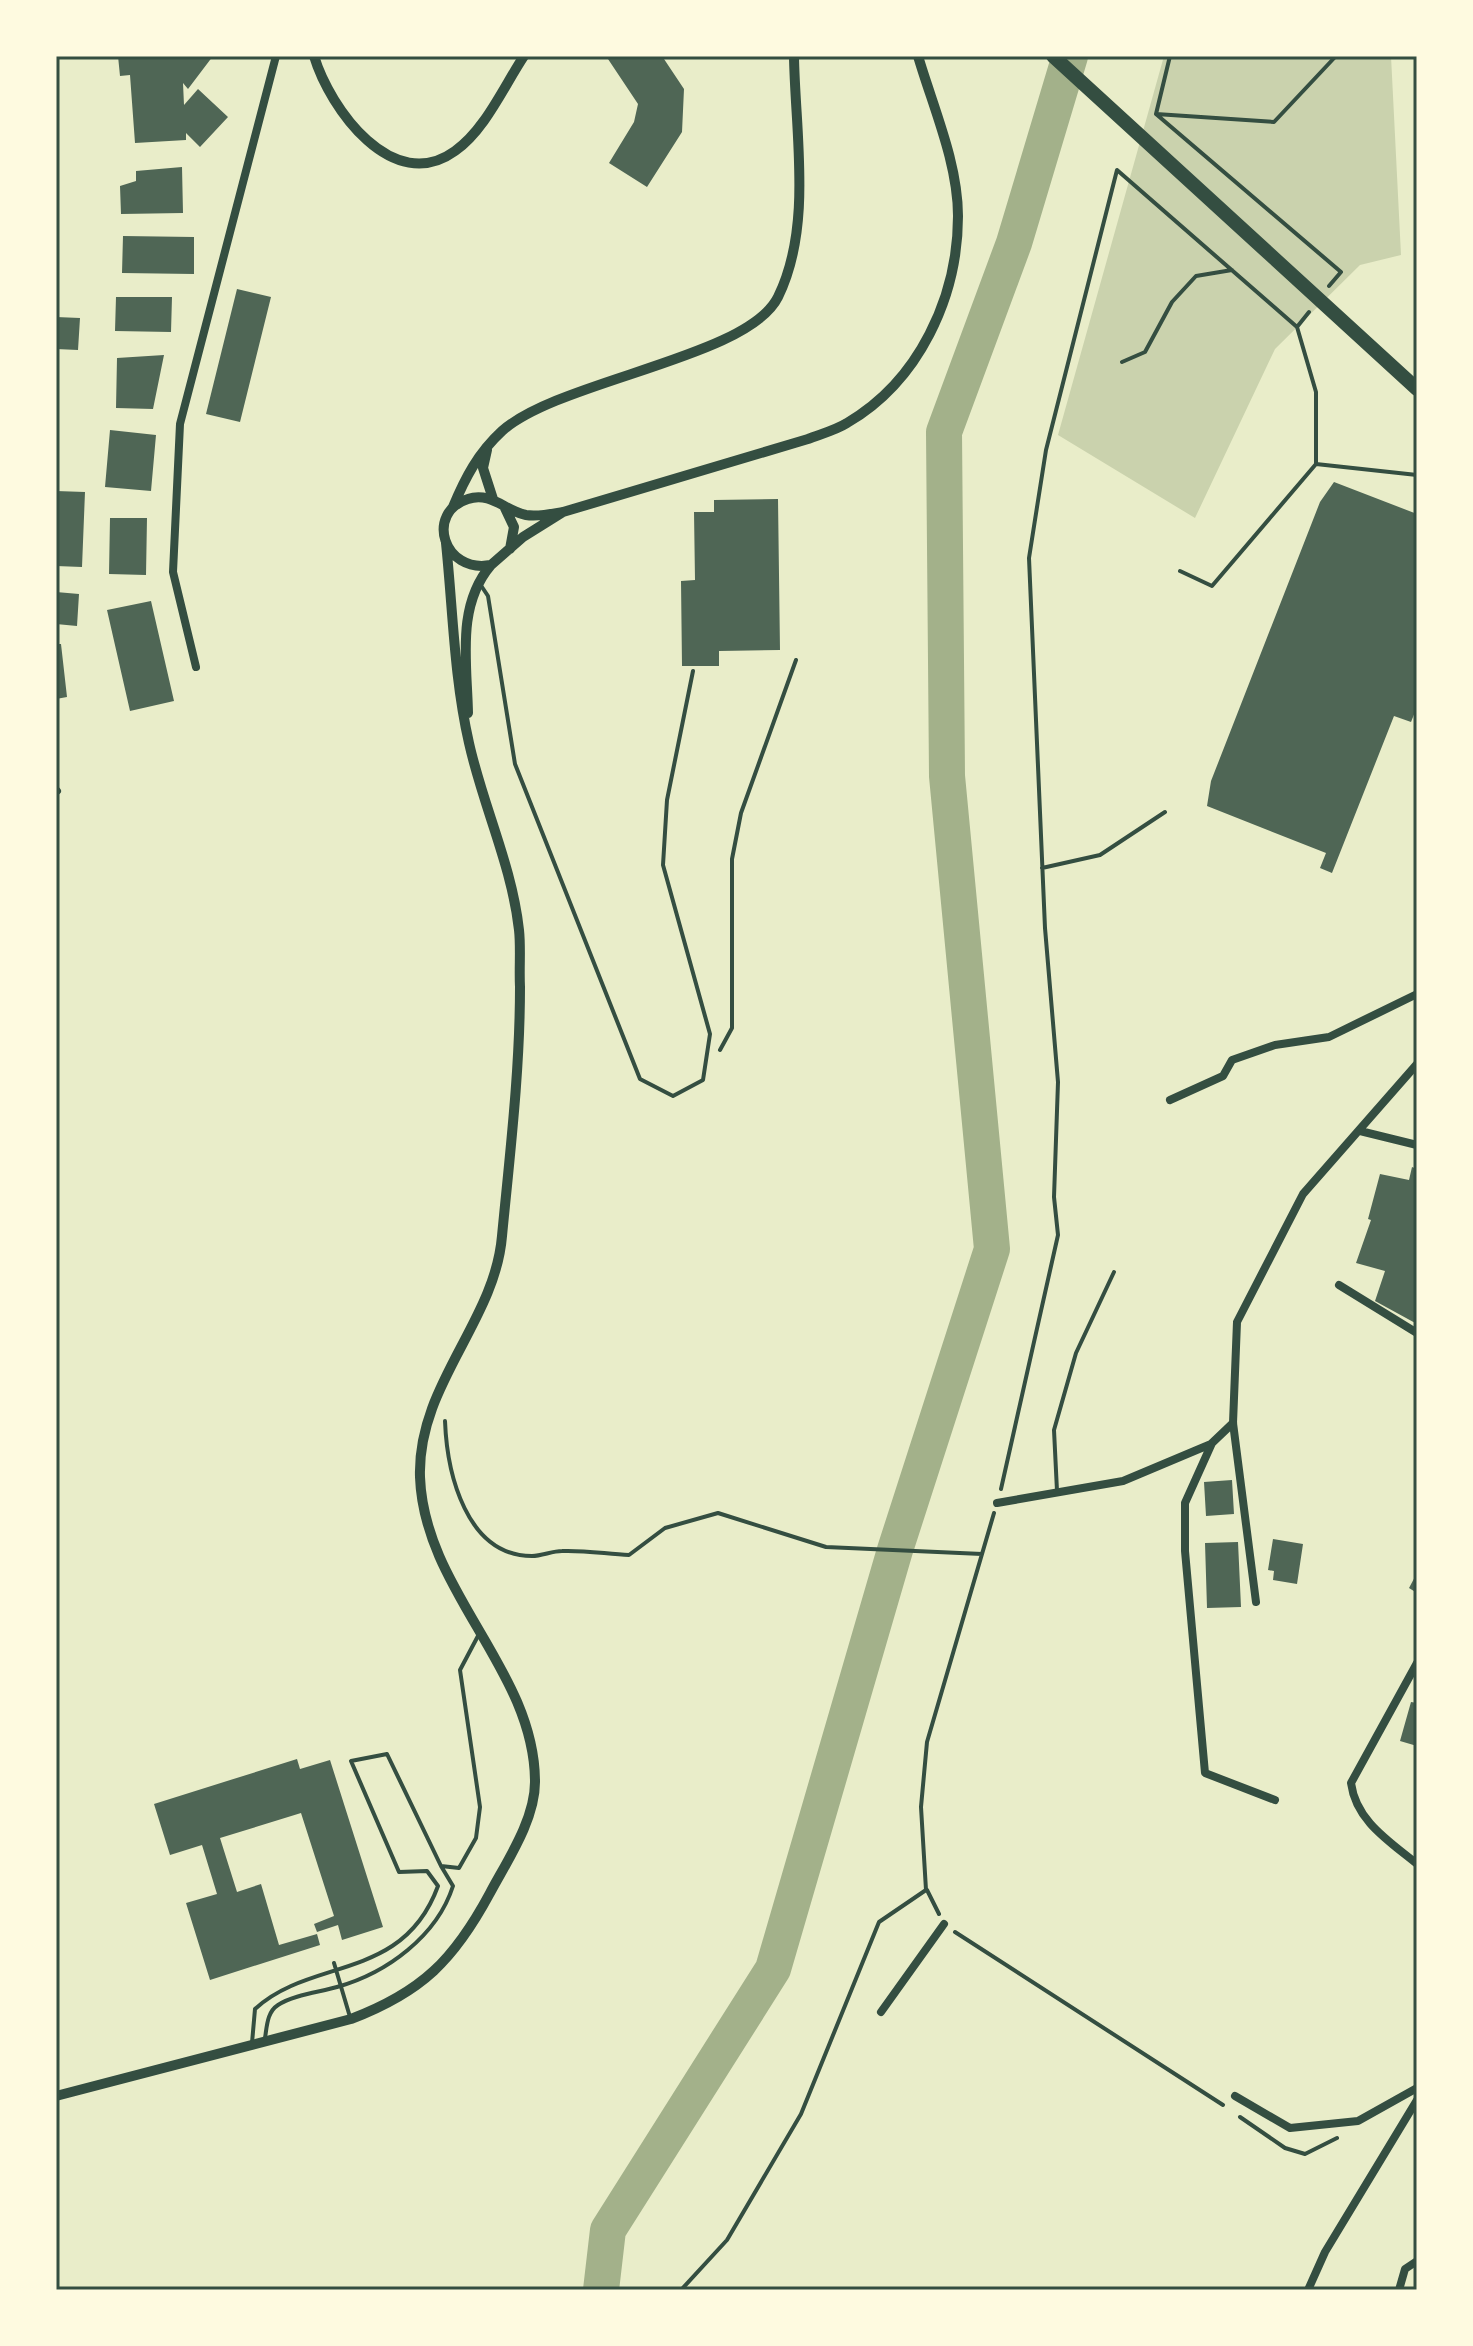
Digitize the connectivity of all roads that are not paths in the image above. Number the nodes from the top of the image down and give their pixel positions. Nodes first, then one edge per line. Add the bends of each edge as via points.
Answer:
1 (276, 56) edge
2 (314, 56) edge
3 (524, 56) edge
4 (794, 56) edge
5 (918, 56) edge
6 (1053, 56) edge
7 (1417, 389) edge
8 (487, 448) junction
9 (493, 499) junction
10 (503, 506) junction
11 (451, 511) junction
12 (563, 512) junction
13 (446, 543) junction
14 (510, 550) junction
15 (491, 565) junction
16 (479, 582) junction
17 (196, 667) dead end
18 (693, 671) dead end
19 (469, 743) junction
20 (1417, 994) edge
21 (1417, 1064) edge
22 (1170, 1100) dead end
23 (1360, 1131) junction
24 (1417, 1145) edge
25 (1114, 1272) dead end
26 (1339, 1285) dead end
27 (1417, 1333) edge
28 (1233, 1423) junction
29 (1212, 1443) junction
30 (1057, 1493) junction
31 (997, 1503) road end
32 (1256, 1602) dead end
33 (480, 1632) junction
34 (1417, 1663) edge
35 (1275, 1800) dead end
36 (1417, 1864) edge
37 (441, 1866) junction
38 (944, 1924) road end
39 (334, 1963) dead end
40 (337, 1972) junction
41 (342, 1986) junction
42 (881, 2012) dead end
43 (351, 2019) junction
44 (264, 2044) junction
45 (252, 2046) junction
46 (1417, 2088) edge
47 (56, 2096) edge
48 (1235, 2096) dead end
49 (1417, 2100) edge
50 (1417, 2261) edge
51 (1308, 2290) edge
52 (1399, 2290) edge

1 - 17 street via 180,424 173,572
2 - 3 street via 333,103 349,120 398,161 417,165 456,151
4 - 8 street via 794,249 777,299 745,330 544,407 504,430
5 - 12 street via 946,149 958,214 953,276 927,343 881,398 847,423
6 - 7 main road
8 - 9 street via 483,468
8 - 11 street via 470,467
9 - 10 street
9 - 11 street via 469,498
10 - 12 street via 525,515
10 - 14 street via 514,527
11 - 13 street
12 - 14 street
13 - 15 street via 469,566
13 - 19 street via 454,662
14 - 15 street
15 - 16 street
16 - 18 lane via 488,596 515,764 640,1079 673,1096 703,1080 710,1034 663,865 667,800
16 - 19 street via 470,599 466,632
19 - 33 street via 519,930 520,1037 501,1249 473,1325 424,1424 420,1475 425,1526
20 - 22 street via 1329,1037 1275,1045 1232,1060 1223,1076
21 - 23 street
23 - 24 street
23 - 28 street via 1303,1194 1237,1322
25 - 30 lane via 1076,1353 1054,1430
26 - 27 street
28 - 29 street
28 - 32 street
29 - 30 street via 1123,1481
29 - 35 street via 1185,1503 1205,1773
30 - 31 street
33 - 37 lane via 460,1670 480,1807 476,1838 459,1868
33 - 43 street via 523,1712 535,1784 522,1831 483,1906 438,1972 381,2008
34 - 36 street via 1351,1783 1354,1802 1373,1828
37 - 40 lane via 387,1754 351,1761 399,1872 427,1871 438,1886 431,1906 401,1940
37 - 41 lane via 453,1886 445,1911 407,1952
38 - 42 street
39 - 40 lane
40 - 41 lane
40 - 45 lane via 272,1993 255,2009
41 - 43 lane
41 - 44 lane via 280,2003 270,2013
43 - 44 street
44 - 45 street
45 - 47 street
46 - 48 street via 1358,2121 1290,2128
49 - 51 street via 1325,2252
50 - 52 street via 1405,2269

